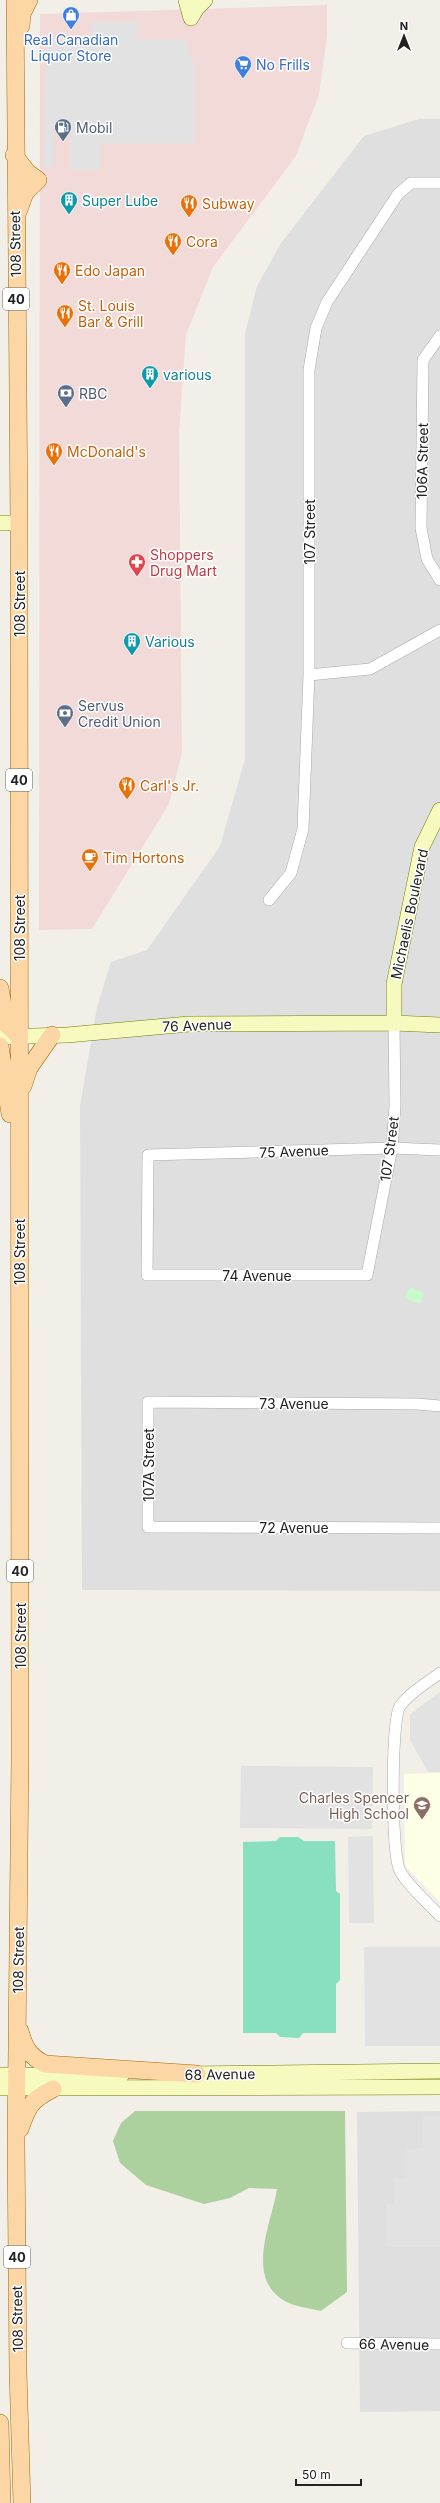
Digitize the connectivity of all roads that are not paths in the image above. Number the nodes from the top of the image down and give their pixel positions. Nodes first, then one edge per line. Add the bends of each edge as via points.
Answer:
1 (15, 0) edge
2 (29, 0) edge
3 (186, 0) edge
4 (205, 0) edge
5 (14, 76) junction
6 (14, 155) junction
7 (440, 183) edge
8 (15, 224) junction
9 (438, 339) edge
10 (0, 523) edge
11 (18, 523) junction
12 (440, 580) edge
13 (440, 630) edge
14 (309, 674) junction
15 (440, 810) edge
16 (269, 900) dead end
17 (0, 988) edge
18 (394, 1023) junction
19 (440, 1025) edge
20 (52, 1035) junction
21 (19, 1036) junction
22 (0, 1037) edge
23 (0, 1046) edge
24 (19, 1122) junction
25 (392, 1148) junction
26 (440, 1150) edge
27 (147, 1275) joint
28 (368, 1275) joint
29 (148, 1402) joint
30 (440, 1406) edge
31 (148, 1527) joint
32 (440, 1528) edge
33 (440, 1673) edge
34 (440, 1916) edge
35 (16, 2019) junction
36 (440, 2071) edge
37 (197, 2074) junction
38 (8, 2082) edge
39 (440, 2087) edge
40 (53, 2089) junction
41 (16, 2143) junction
42 (347, 2343) dead end
43 (440, 2344) edge
44 (0, 2423) edge
45 (2, 2503) edge
46 (22, 2503) edge

1 - 5 main road, 108 Street / 40
2 - 5 main road via 22,14 21,41
3 - 4 main road via 192,18
5 - 6 main road, 108 Street / 40
6 - 8 main road, 108 Street / 40
6 - 8 main road via 27,172 38,180 24,193
7 - 14 street, 107 Street via 411,183 398,194 327,302 316,328 309,370
8 - 11 main road, 108 Street / 40
9 - 12 street, 106A Street via 423,360 421,528 427,559
10 - 11 main road
11 - 21 main road, 108 Street / 40
13 - 14 street via 370,669
14 - 16 street, 107 Street via 303,829 291,874
15 - 18 main road, Michaelis Boulevard via 422,847 394,984
17 - 21 main road via 6,1024
18 - 19 main road, 76 Avenue
18 - 20 main road, 76 Avenue via 189,1024
18 - 25 street, 107 Street via 395,1106
20 - 21 main road, 76 Avenue
20 - 24 main road via 30,1068 24,1082
21 - 22 main road, 76 Avenue
21 - 24 main road, 108 Street / 40
23 - 24 main road via 10,1115
24 - 35 main road, 108 Street / 40 via 20,1758
25 - 26 street, 75 Avenue
25 - 27 street, 75 Avenue via 148,1155
25 - 28 street, 107 Street
27 - 28 street, 74 Avenue
29 - 30 street, 73 Avenue
29 - 31 street, 107A Street
31 - 32 street, 72 Avenue
33 - 34 street via 410,1694 400,1707 395,1725 394,1831 395,1858 400,1872
35 - 37 main road via 24,2045 30,2054 45,2064
35 - 38 main road, 108 Street / 40
36 - 37 main road, 68 Avenue
37 - 38 main road, 68 Avenue
38 - 40 main road, 68 Avenue
38 - 41 main road, 108 Street / 40
39 - 40 main road, 68 Avenue
40 - 41 main road via 33,2101 26,2110
41 - 46 main road, 108 Street / 40
42 - 43 street, 66 Avenue
44 - 45 main road

